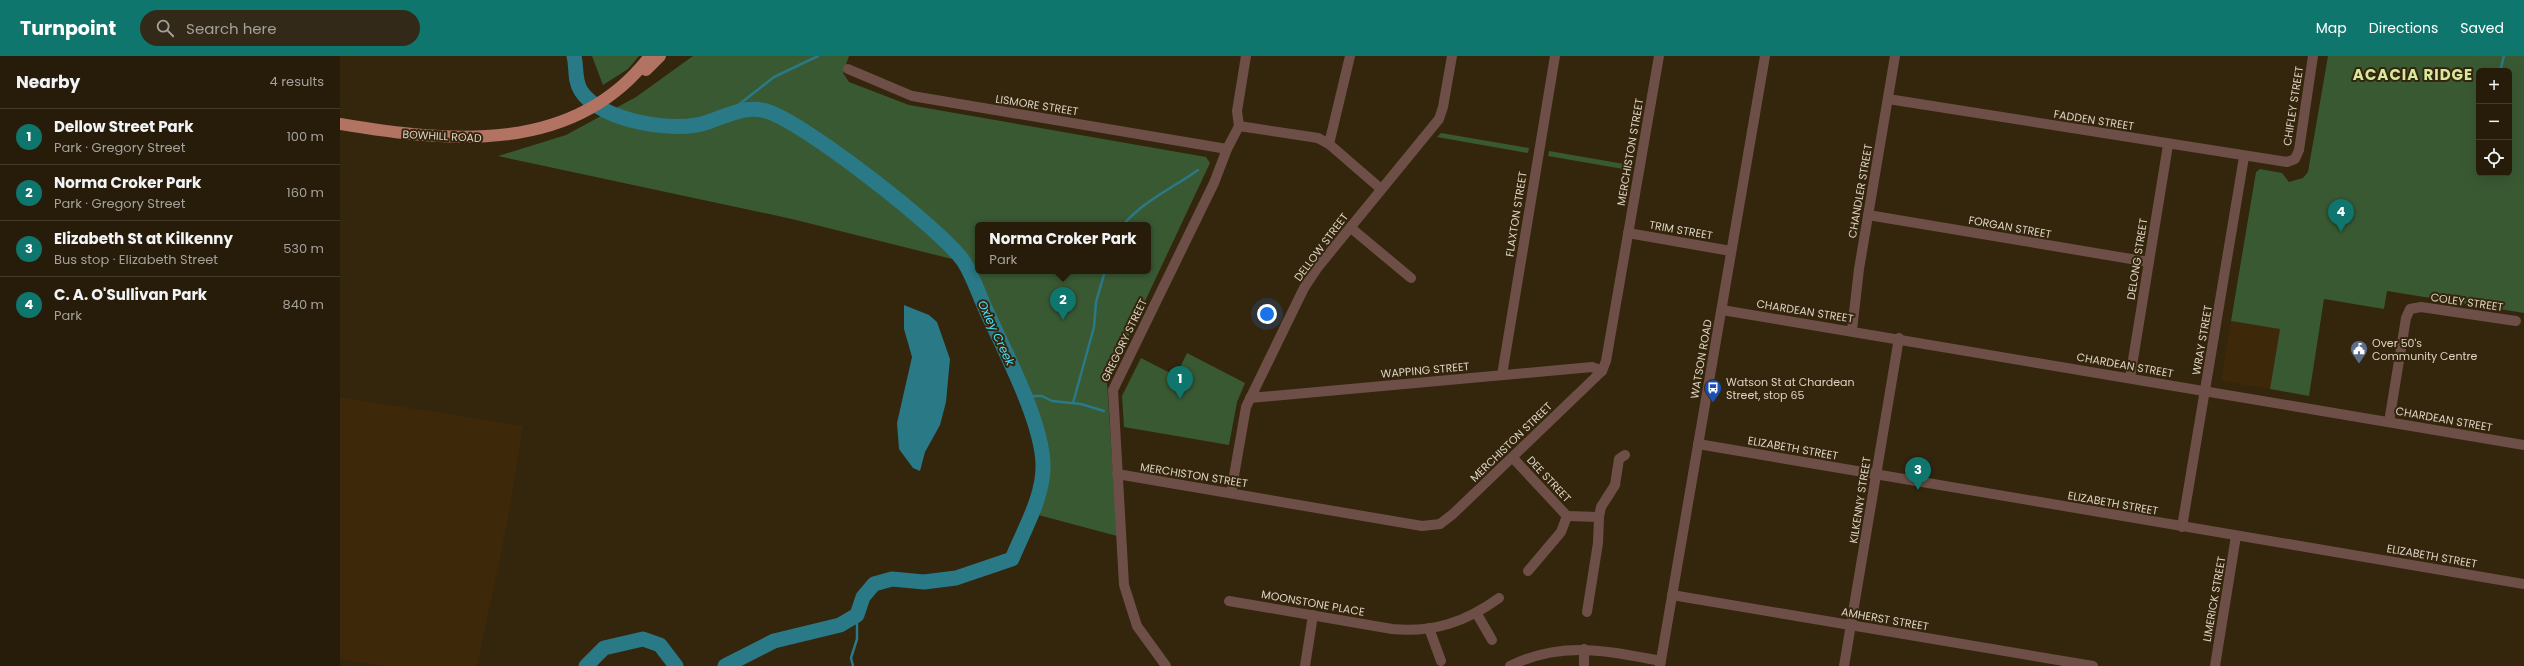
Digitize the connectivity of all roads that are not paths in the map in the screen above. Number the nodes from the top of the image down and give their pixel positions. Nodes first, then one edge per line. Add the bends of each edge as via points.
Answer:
1 (650, 56) edge
2 (660, 56) edge
3 (1246, 56) edge
4 (1350, 56) edge
5 (1452, 56) edge
6 (1555, 56) edge
7 (1659, 56) edge
8 (1765, 56) edge
9 (1895, 56) edge
10 (2313, 56) edge
11 (848, 69) dead end
12 (609, 95) junction
13 (1888, 99) junction
14 (340, 124) edge
15 (1239, 126) junction
16 (1329, 144) junction
17 (2168, 145) junction
18 (1227, 149) junction
19 (2244, 157) junction
20 (2295, 159) joint
21 (1381, 189) junction
22 (1868, 215) junction
23 (1351, 228) junction
24 (1628, 233) junction
25 (1731, 251) junction
26 (2149, 262) junction
27 (1411, 278) dead end
28 (1722, 310) junction
29 (2516, 321) dead end
30 (1852, 330) junction
31 (1899, 338) junction
32 (1602, 371) junction
33 (1502, 375) junction
34 (2130, 378) junction
35 (2206, 391) junction
36 (1250, 398) junction
37 (2389, 422) junction
38 (1698, 444) junction
39 (2524, 445) edge
40 (1625, 455) dead end
41 (1513, 458) junction
42 (1117, 474) junction
43 (1877, 475) junction
44 (1231, 492) junction
45 (1567, 516) junction
46 (1599, 517) junction
47 (2182, 527) junction
48 (2236, 536) junction
49 (1528, 571) dead end
50 (2524, 584) edge
51 (1672, 595) junction
52 (1499, 598) dead end
53 (1229, 601) dead end
54 (1587, 612) dead end
55 (1477, 614) junction
56 (1313, 615) junction
57 (1851, 626) junction
58 (1429, 628) junction
59 (1492, 640) dead end
60 (1584, 649) junction
61 (1441, 661) dead end
62 (1661, 664) edge
63 (1166, 666) edge
64 (1305, 666) edge
65 (1510, 666) edge
66 (1584, 666) edge
67 (1844, 666) edge
68 (2093, 666) edge
69 (2215, 666) edge

1 - 12 main road
2 - 12 main road via 629,85
3 - 15 street via 1237,111
4 - 16 street
5 - 21 street, DELLOW STREET via 1442,114
6 - 33 street, FLAXTON STREET
7 - 24 street, MERCHISTON STREET
8 - 25 street, WATSON ROAD
9 - 13 street, CHANDLER STREET
10 - 20 street, CHIFLEY STREET via 2299,150
11 - 18 street, LISMORE STREET via 912,96
12 - 14 main road, BOWHILL ROAD via 588,110 535,130 470,138 400,134
13 - 17 street, FADDEN STREET
13 - 22 street, CHANDLER STREET
15 - 16 street via 1318,138
15 - 18 street, GREGORY STREET
16 - 21 street
17 - 19 street, FADDEN STREET
17 - 26 street, DELONG STREET
18 - 42 street, GREGORY STREET via 1214,183 1113,390
19 - 20 street, FADDEN STREET via 2287,162
19 - 35 street, WRAY STREET
21 - 23 street, DELLOW STREET
22 - 26 street, FORGAN STREET
22 - 30 street, CHANDLER STREET
23 - 27 street
23 - 36 street, DELLOW STREET via 1304,288
24 - 25 street, TRIM STREET
24 - 32 street, MERCHISTON STREET via 1606,361
25 - 28 street, WATSON ROAD
26 - 34 street, DELONG STREET
28 - 30 street, CHARDEAN STREET
28 - 38 street, WATSON ROAD
29 - 37 street, COLEY STREET via 2421,307 2410,309 2406,318
30 - 31 street, CHARDEAN STREET
31 - 34 street, CHARDEAN STREET
31 - 43 street, KILKENNY STREET
32 - 33 street, WAPPING STREET via 1592,367
32 - 41 street, MERCHISTON STREET
33 - 36 street, WAPPING STREET
34 - 35 street, CHARDEAN STREET
35 - 37 street, CHARDEAN STREET
35 - 47 street, WRAY STREET
36 - 44 street, DELLOW STREET via 1246,407
37 - 39 street, CHARDEAN STREET
38 - 43 street, ELIZABETH STREET
38 - 51 street, WATSON ROAD
40 - 46 street via 1619,459 1615,485 1601,507
41 - 44 street, MERCHISTON STREET via 1440,524 1422,526
41 - 45 street, DEE STREET
42 - 44 street, MERCHISTON STREET
42 - 63 street, GREGORY STREET via 1124,585 1129,605 1144,637
43 - 47 street, ELIZABETH STREET
43 - 57 street, KILKENNY STREET
45 - 46 street
45 - 49 street via 1561,532
46 - 54 street via 1598,543
47 - 48 street, ELIZABETH STREET
48 - 50 street, ELIZABETH STREET
48 - 69 street, LIMERICK STREET
51 - 57 street, AMHERST STREET
51 - 62 street, WATSON ROAD
52 - 55 street, MOONSTONE PLACE
53 - 56 street, MOONSTONE PLACE
55 - 58 street, MOONSTONE PLACE via 1459,622
55 - 59 street
56 - 58 street, MOONSTONE PLACE via 1392,629 1418,631
56 - 64 street
57 - 67 street, KILKENNY STREET
57 - 68 street, AMHERST STREET
58 - 61 street
60 - 62 street
60 - 65 street via 1558,650 1531,656
60 - 66 street

